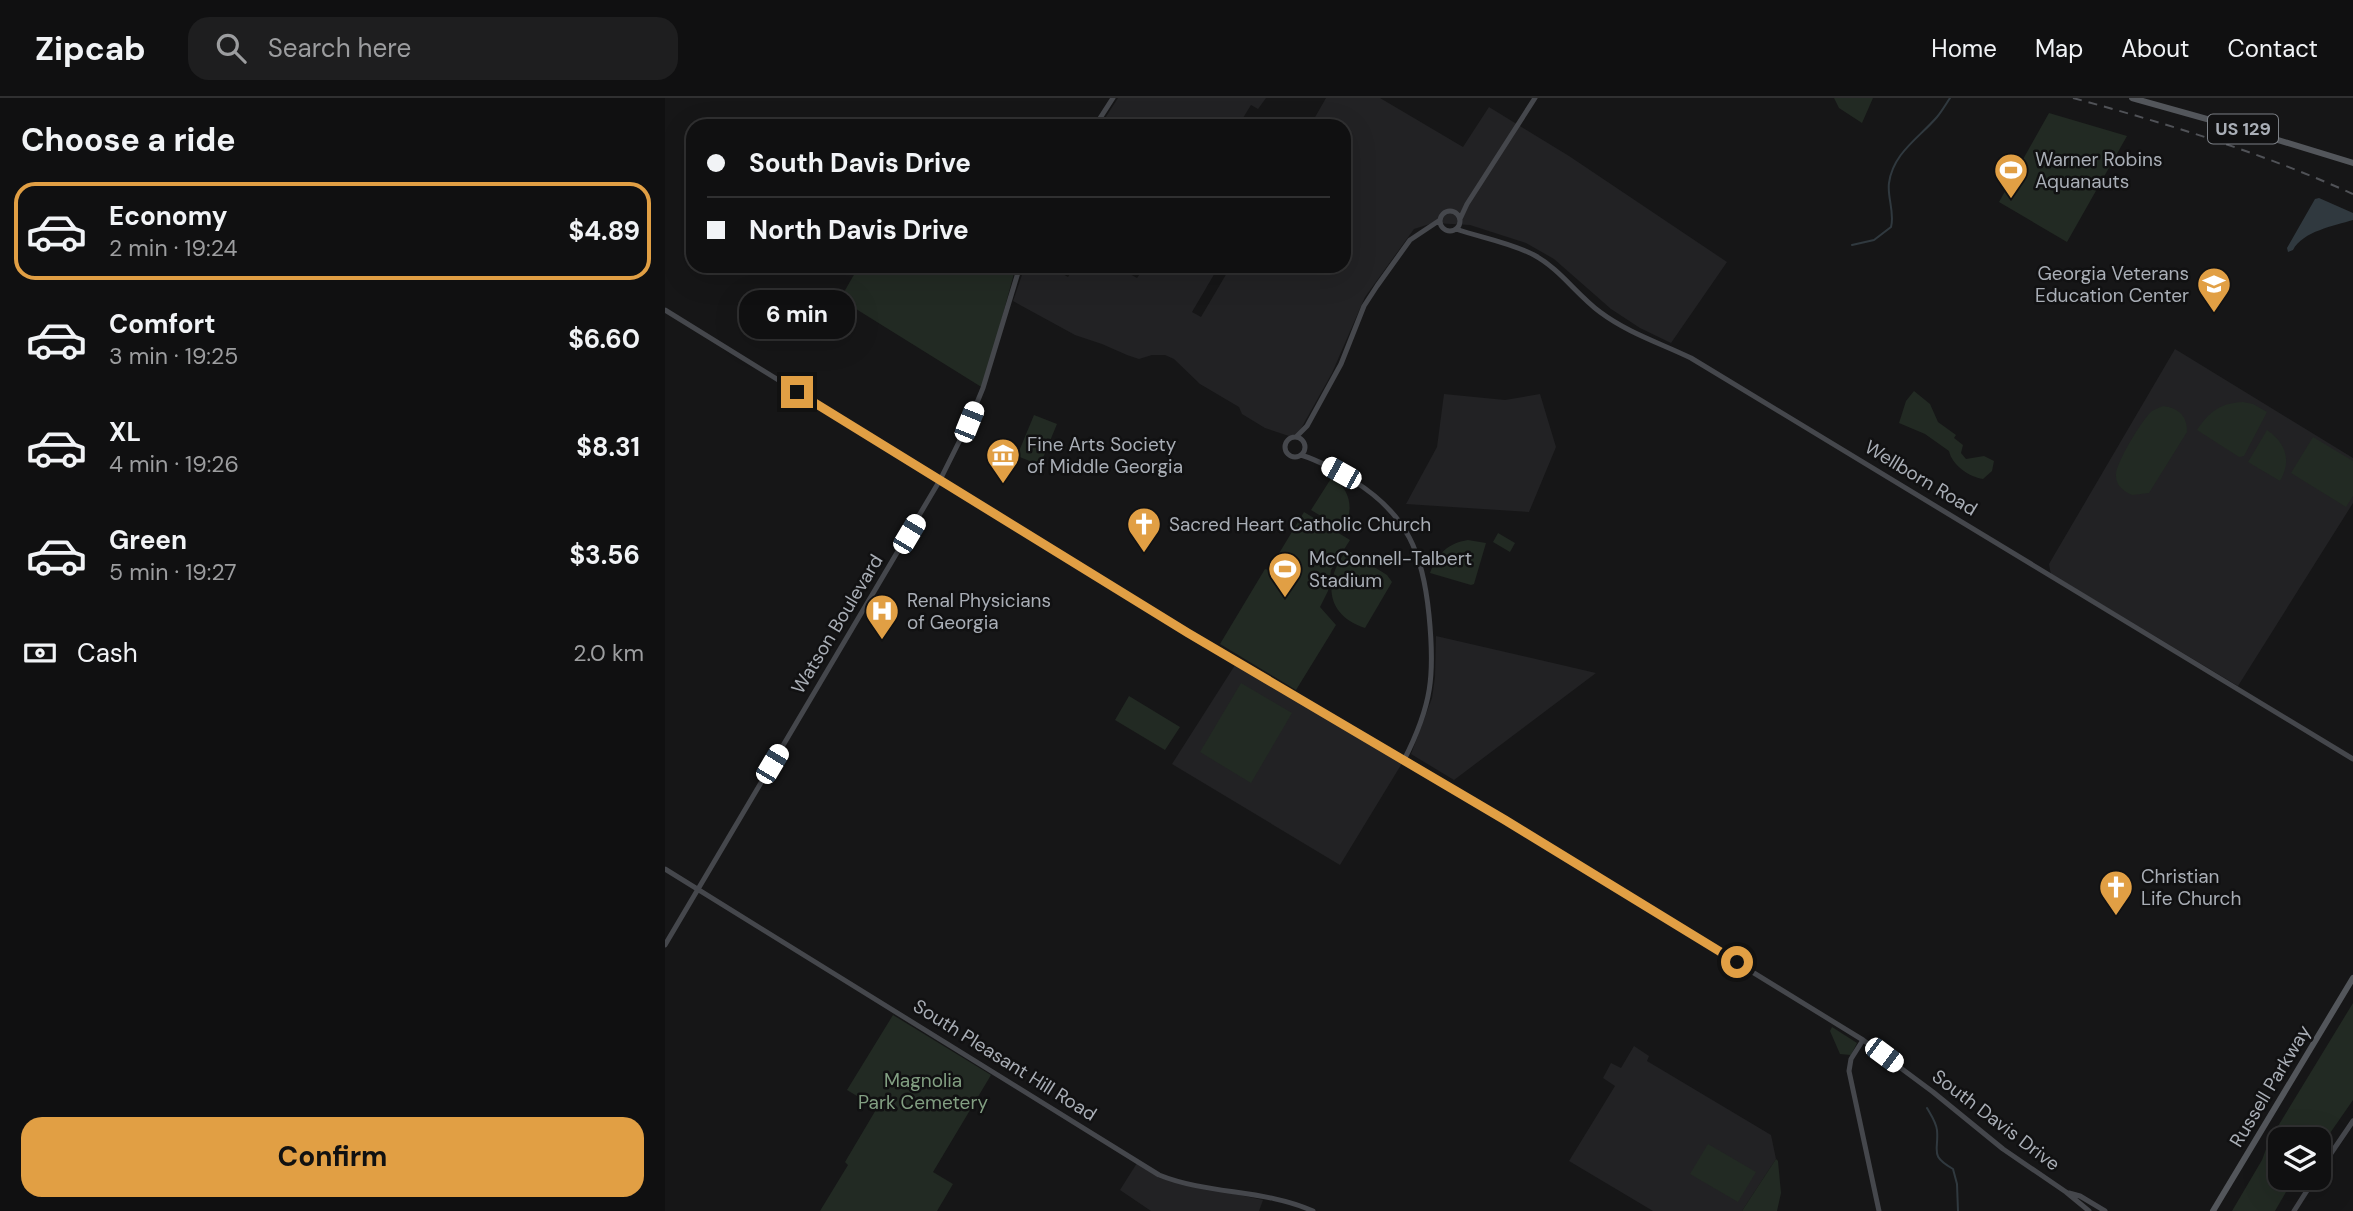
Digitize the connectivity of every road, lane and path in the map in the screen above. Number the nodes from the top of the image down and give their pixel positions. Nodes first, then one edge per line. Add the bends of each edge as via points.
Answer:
1 (1113, 98) edge
2 (1535, 98) edge
3 (2132, 98) edge
4 (1100, 119) edge
5 (2353, 163) edge
6 (1467, 204) junction
7 (1454, 212) junction
8 (1440, 220) junction
9 (1459, 224) junction
10 (1442, 228) junction
11 (1427, 229) junction
12 (1018, 273) edge
13 (665, 310) edge
14 (1307, 426) junction
15 (1296, 437) junction
16 (1303, 442) junction
17 (1305, 449) junction
18 (1301, 455) junction
19 (1314, 458) junction
20 (940, 480) junction
21 (2353, 759) edge
22 (1404, 760) junction
23 (665, 869) edge
24 (698, 890) junction
25 (665, 945) edge
26 (2353, 978) edge
27 (1863, 1040) junction
28 (2353, 1121) edge
29 (2331, 1153) edge
30 (2307, 1190) edge
31 (2066, 1192) junction
32 (1313, 1211) edge
33 (1879, 1211) edge
34 (2088, 1211) edge
35 (2105, 1211) edge
36 (2213, 1211) edge
37 (2294, 1211) edge

1 - 4 street
2 - 6 street
3 - 5 main road, US 129
6 - 7 street
6 - 9 street
7 - 8 street via 1445,213
7 - 9 street
8 - 10 street
8 - 11 street
9 - 10 street via 1447,231
9 - 21 street, Wellborn Road via 1471,234 1533,255 1628,331 1691,358
10 - 11 street
11 - 14 street via 1410,240 1364,306 1342,364
12 - 20 street, Watson Boulevard via 983,387
13 - 20 street, South Davis Drive
14 - 15 street
14 - 16 street
15 - 16 street
15 - 18 street via 1285,449 1293,457
16 - 17 street
17 - 18 street
17 - 19 street
18 - 19 street
19 - 22 street via 1382,500 1403,525 1419,559 1433,671 1426,709
20 - 22 street, South Davis Drive
20 - 24 street, Watson Boulevard
22 - 27 street, South Davis Drive
23 - 24 street, South Pleasant Hill Road
24 - 25 street, Watson Boulevard
24 - 32 street, South Pleasant Hill Road via 1159,1175 1199,1187 1283,1199
26 - 36 main road, Russell Parkway
27 - 31 street, South Davis Drive
27 - 33 street via 1849,1071
28 - 29 street
30 - 37 street
31 - 34 street, South Davis Drive
31 - 35 street, South Davis Drive

